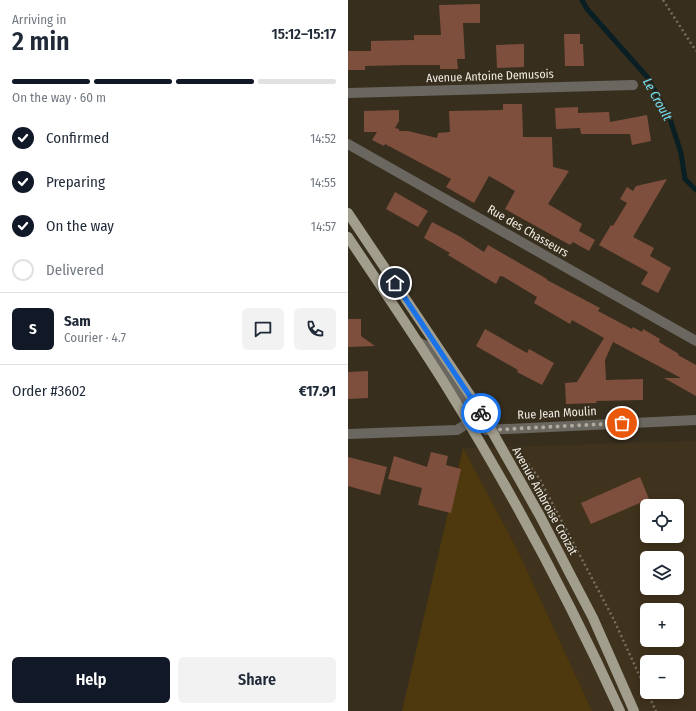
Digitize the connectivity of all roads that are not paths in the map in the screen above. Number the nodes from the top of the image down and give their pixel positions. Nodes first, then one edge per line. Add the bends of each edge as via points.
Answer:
1 (632, 85) dead end
2 (348, 93) edge
3 (348, 144) edge
4 (348, 213) edge
5 (348, 237) edge
6 (696, 341) edge
7 (418, 342) junction
8 (696, 420) edge
9 (468, 423) junction
10 (491, 430) junction
11 (348, 434) edge
12 (620, 711) edge
13 (634, 711) edge

1 - 2 street, Avenue Antoine Demusois
3 - 6 street, Rue des Chasseurs
4 - 10 main road, Avenue Ambroise Croizat via 457,374
5 - 7 main road
7 - 9 main road
7 - 10 street via 432,351 468,402 480,425 486,430
8 - 10 street, Rue Jean Moulin
9 - 11 street via 456,430
9 - 12 main road via 528,526
10 - 13 main road, Avenue Ambroise Croizat via 540,516 593,618

